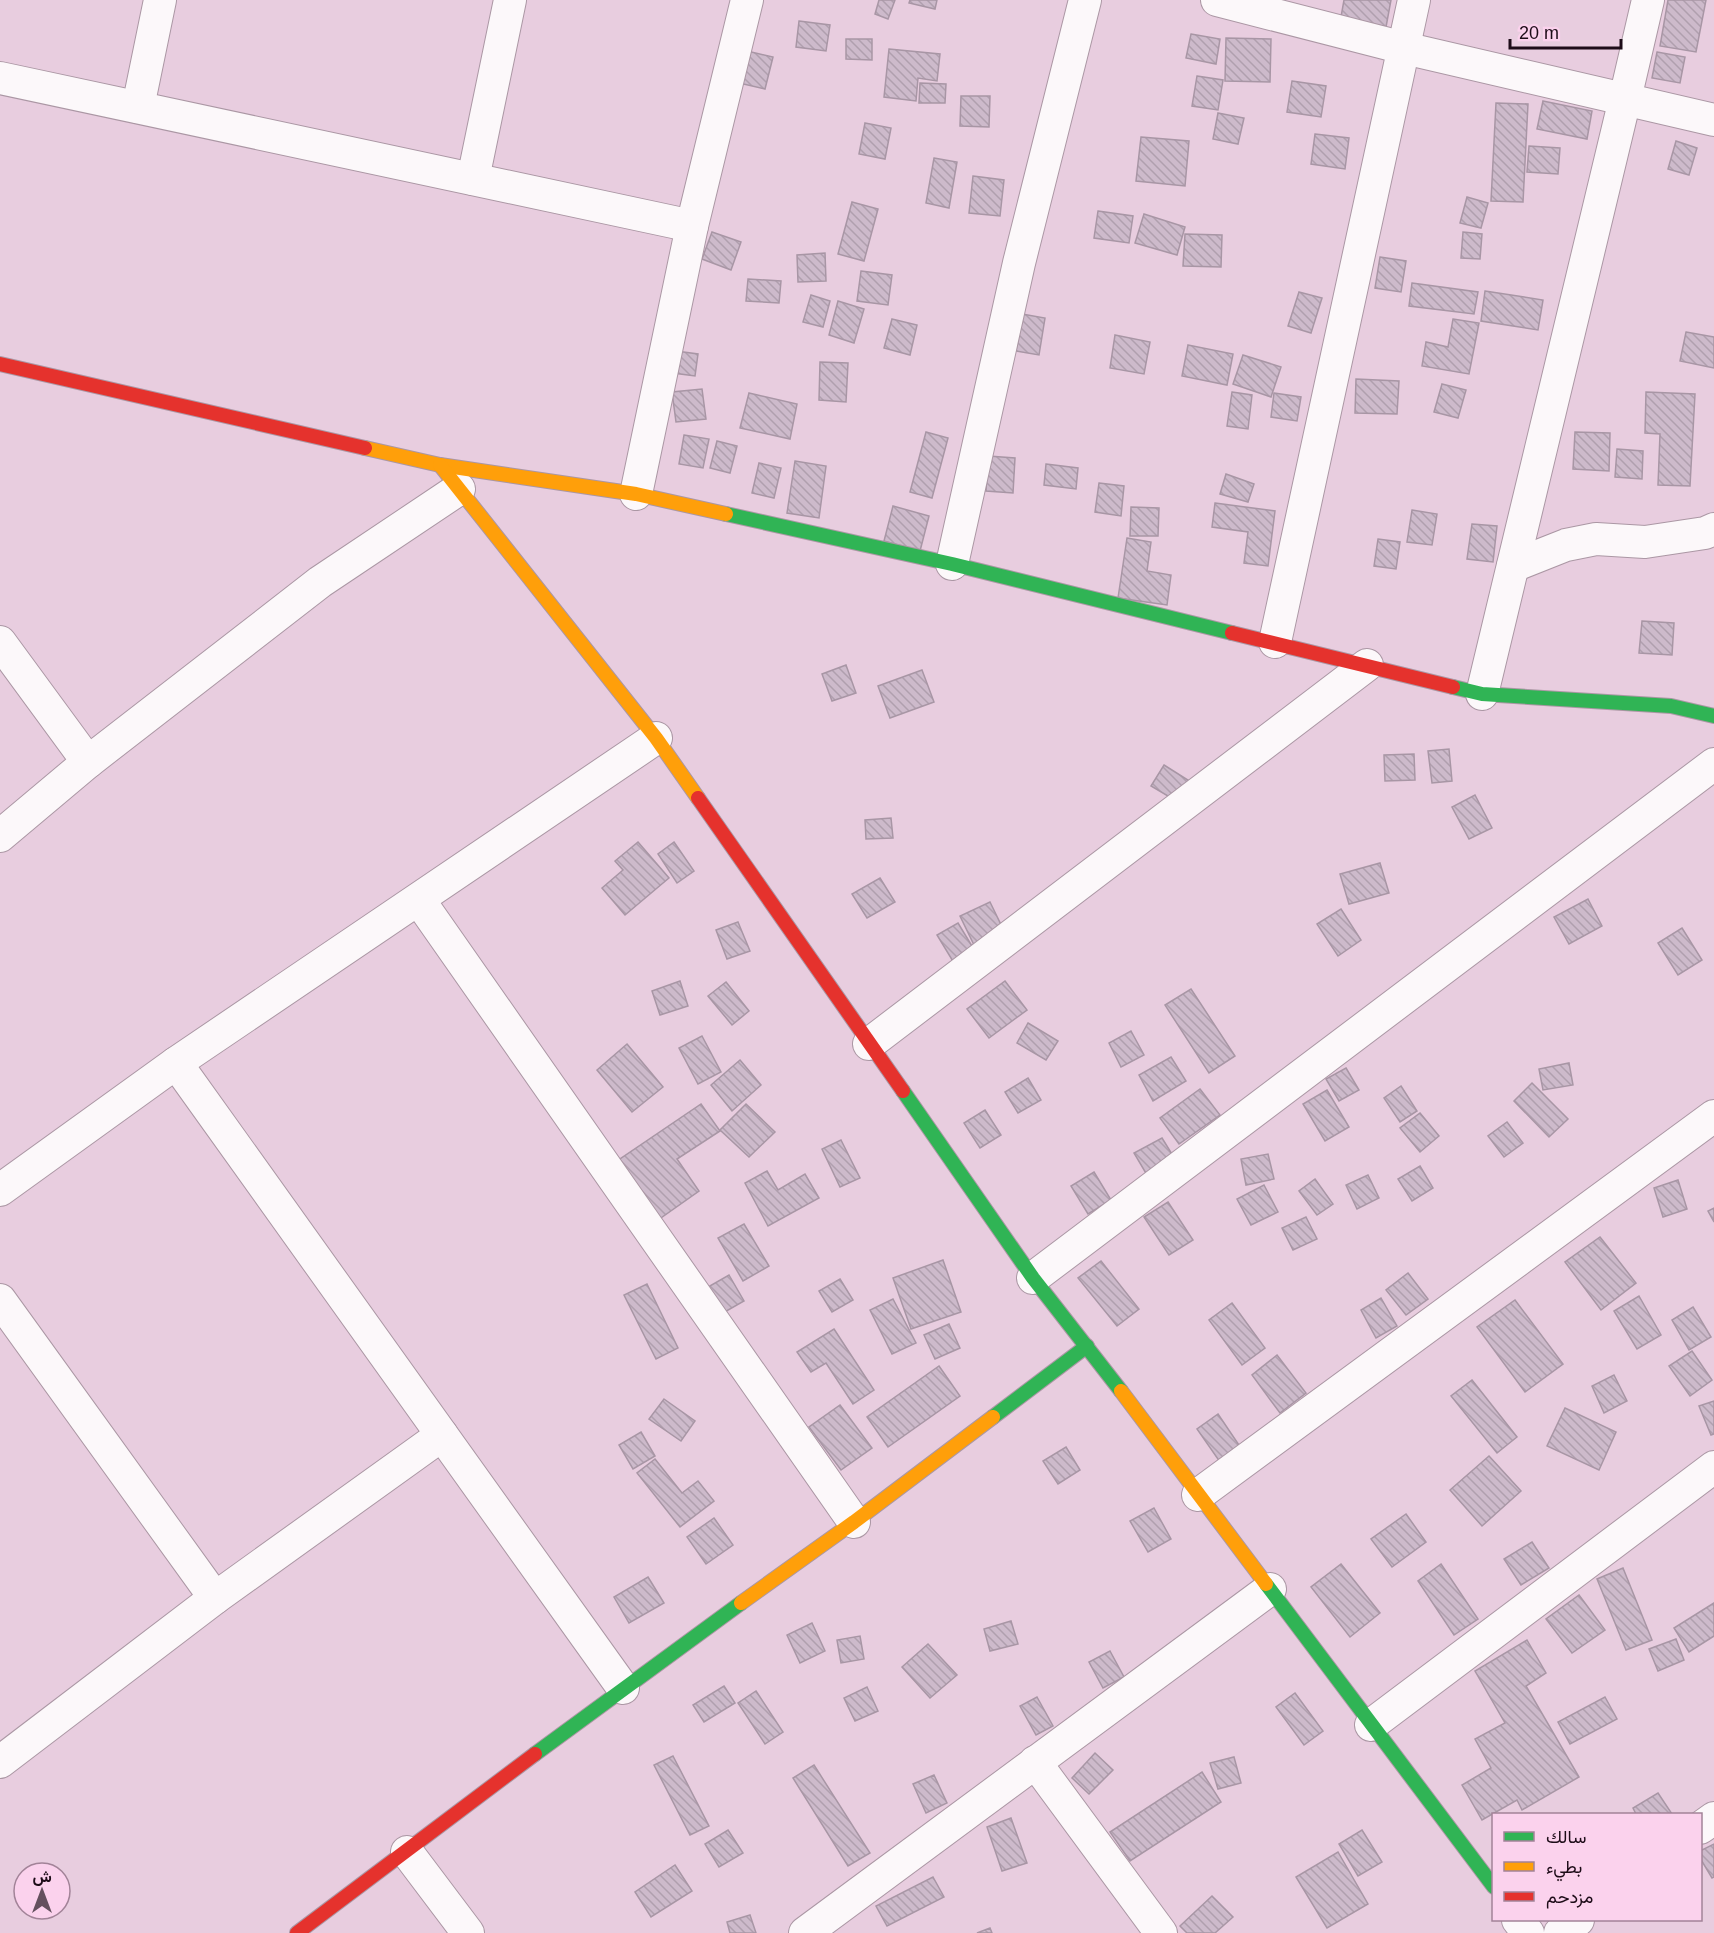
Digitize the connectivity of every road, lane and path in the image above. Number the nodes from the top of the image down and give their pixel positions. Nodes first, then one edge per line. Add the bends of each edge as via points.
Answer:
1 (160, 0) edge
2 (510, 0) edge
3 (747, 0) edge
4 (1085, 0) edge
5 (1217, 0) edge
6 (1414, 0) edge
7 (1648, 0) edge
8 (1404, 48) junction
9 (0, 78) edge
10 (1625, 99) junction
11 (138, 107) junction
12 (1714, 120) edge
13 (473, 179) junction
14 (692, 226) junction
15 (0, 364) edge
16 (449, 477) junction
17 (636, 494) junction
18 (1714, 529) edge
19 (952, 564) junction
20 (1513, 566) junction
21 (0, 642) edge
22 (1275, 642) junction
23 (1367, 665) junction
24 (1482, 694) junction
25 (1714, 716) edge
26 (656, 738) junction
27 (88, 762) junction
28 (1714, 764) edge
29 (0, 836) edge
30 (419, 900) junction
31 (869, 1044) junction
32 (176, 1063) junction
33 (1714, 1116) edge
34 (0, 1190) edge
35 (1033, 1278) junction
36 (0, 1300) edge
37 (1087, 1346) junction
38 (442, 1435) junction
39 (1714, 1467) edge
40 (1198, 1495) junction
41 (854, 1522) junction
42 (1270, 1588) junction
43 (215, 1598) junction
44 (622, 1688) junction
45 (1371, 1725) junction
46 (0, 1762) edge
47 (1035, 1762) junction
48 (1714, 1818) edge
49 (1702, 1827) edge
50 (407, 1852) junction
51 (1492, 1884) edge
52 (1519, 1921) edge
53 (1577, 1921) edge
54 (297, 1933) edge
55 (468, 1933) edge
56 (806, 1933) edge
57 (1161, 1933) edge
58 (1528, 1933) edge
59 (1560, 1933) edge

1 - 11 street
2 - 13 street
3 - 14 street
4 - 19 street via 1019,262
5 - 8 street
6 - 8 street
7 - 10 street
8 - 10 street
8 - 22 street
9 - 11 street
10 - 12 street
10 - 20 street
11 - 13 street
13 - 14 street
14 - 17 street
15 - 16 street
16 - 17 street
16 - 26 street
16 - 27 street
17 - 19 street
18 - 20 street via 1645,542 1596,539 1566,545
19 - 22 street
20 - 24 street
21 - 27 street
22 - 23 street
23 - 24 street
23 - 31 street
24 - 25 street via 1671,706
26 - 30 street
26 - 31 street
27 - 29 street
28 - 35 street
30 - 32 street
30 - 41 street
31 - 35 street
32 - 34 street
32 - 38 street
33 - 40 street
35 - 37 street
36 - 43 street
37 - 40 street
37 - 41 street
38 - 43 street
38 - 44 street
39 - 45 street
40 - 42 street
41 - 44 street
42 - 45 street
42 - 47 street
43 - 46 street
44 - 50 street
45 - 51 street
47 - 56 street
47 - 57 street
48 - 49 street
50 - 54 street
50 - 55 street
52 - 58 street
53 - 59 street

